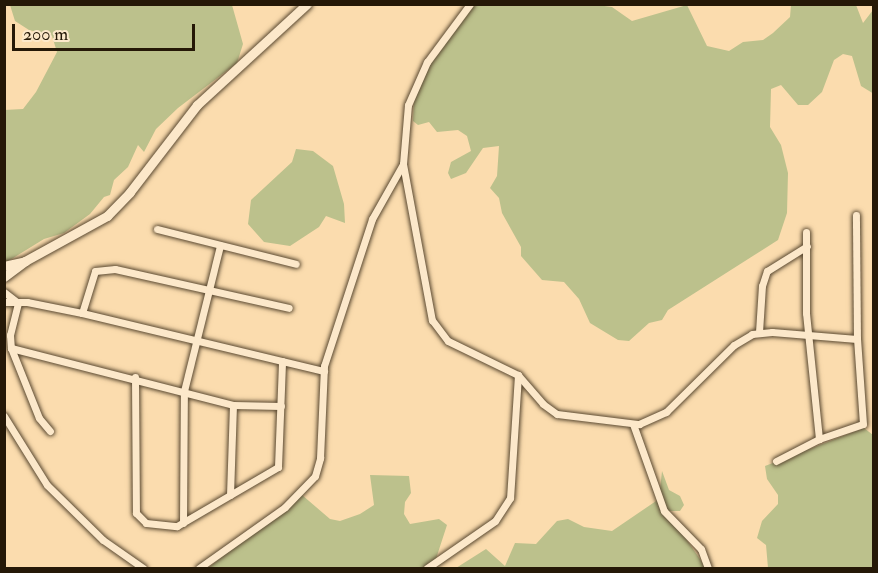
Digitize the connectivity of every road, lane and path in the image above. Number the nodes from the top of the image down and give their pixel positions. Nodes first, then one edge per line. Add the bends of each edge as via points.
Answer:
1 (307, 4) edge
2 (470, 4) edge
3 (403, 164) junction
4 (856, 215) dead end
5 (157, 229) dead end
6 (806, 232) dead end
7 (220, 245) junction
8 (807, 246) junction
9 (25, 261) junction
10 (296, 264) dead end
11 (4, 266) edge
12 (4, 277) edge
13 (209, 291) junction
14 (4, 292) edge
15 (4, 302) edge
16 (18, 303) junction
17 (289, 308) dead end
18 (82, 313) junction
19 (759, 332) junction
20 (808, 335) junction
21 (857, 339) junction
22 (197, 340) junction
23 (11, 348) junction
24 (282, 361) junction
25 (324, 371) junction
26 (518, 375) junction
27 (135, 377) junction
28 (184, 390) junction
29 (233, 405) junction
30 (281, 406) junction
31 (4, 416) edge
32 (633, 424) junction
33 (50, 431) dead end
34 (819, 439) junction
35 (776, 462) dead end
36 (230, 495) junction
37 (183, 523) junction
38 (143, 568) edge
39 (199, 568) edge
40 (427, 568) edge
41 (708, 568) edge

1 - 9 street via 197,105 107,216
2 - 3 street via 416,83 404,128
3 - 25 street via 372,219
3 - 26 street via 432,320 448,341
4 - 21 street
5 - 7 street
6 - 8 street
7 - 10 street
7 - 13 street
8 - 19 street via 775,264 762,279
8 - 20 street
9 - 11 street
9 - 12 street
13 - 17 street
13 - 18 street via 95,271
13 - 22 street
14 - 16 street
15 - 16 street
16 - 18 street
16 - 23 street
18 - 22 street
19 - 20 street
19 - 32 street via 734,345 659,417
20 - 21 street
20 - 34 street
21 - 34 street via 864,424
22 - 24 street
22 - 28 street
23 - 27 street
23 - 33 street via 39,418
24 - 25 street
24 - 30 street
25 - 39 street via 320,458 310,485
26 - 32 street via 557,414
26 - 40 street via 510,498 495,521
27 - 28 street
27 - 37 street via 136,513 146,523 164,527
28 - 29 street
28 - 37 street
29 - 30 street
29 - 36 street
30 - 36 street via 278,467
31 - 38 street via 47,485 103,540
32 - 41 street via 664,511 701,549
34 - 35 street
36 - 37 street

